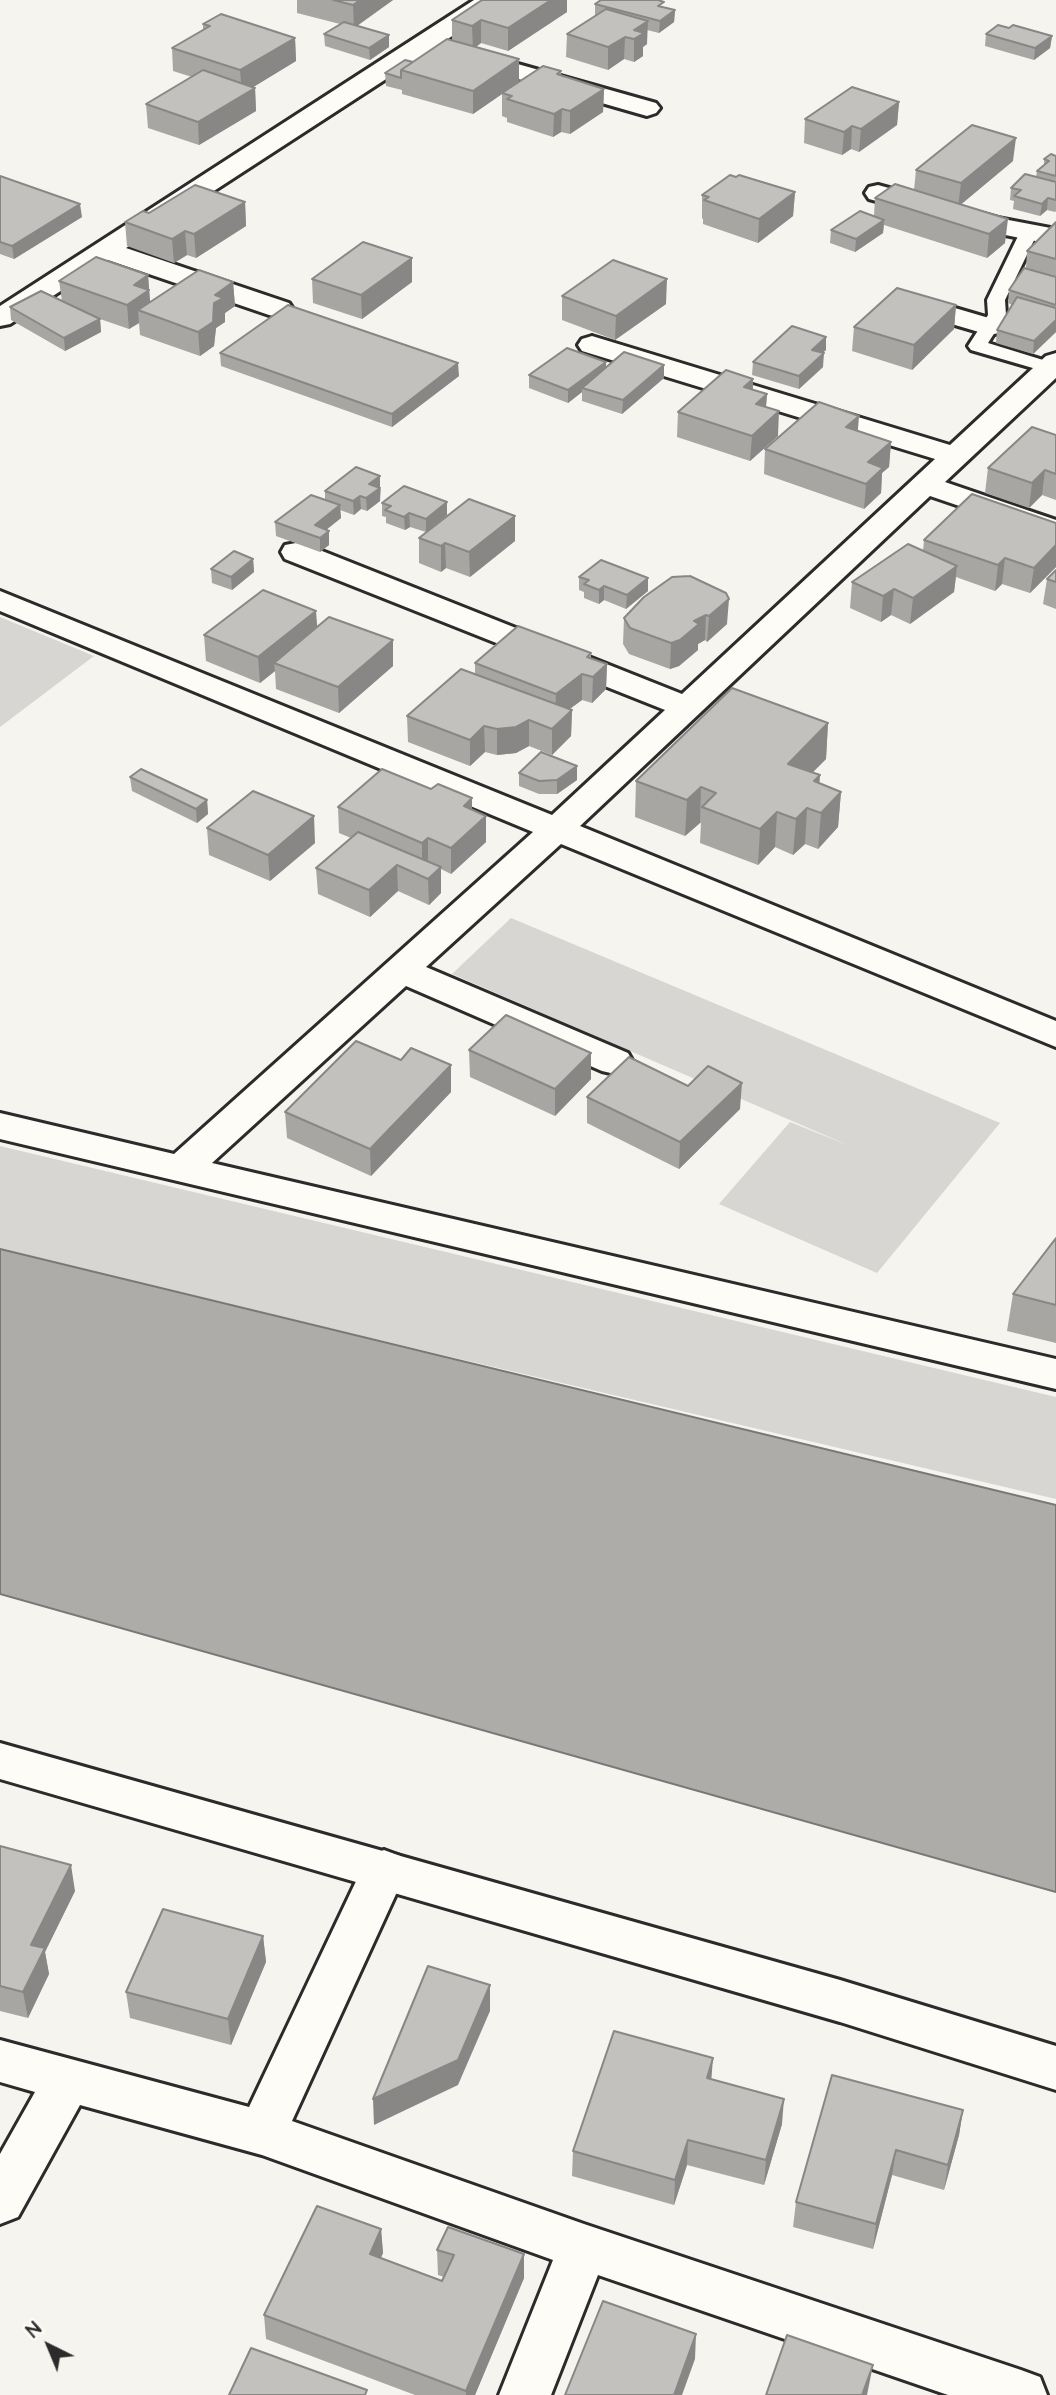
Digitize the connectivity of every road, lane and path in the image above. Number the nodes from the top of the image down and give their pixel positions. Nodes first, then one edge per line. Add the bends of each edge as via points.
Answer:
1 (491, 0) edge
2 (423, 44) junction
3 (647, 108) dead end
4 (878, 193) edge
5 (1029, 232) junction
6 (1056, 237) edge
7 (105, 250) junction
8 (900, 300) edge
9 (279, 309) edge
10 (0, 318) edge
11 (989, 327) junction
12 (593, 345) dead end
13 (1053, 365) edge
14 (955, 456) junction
15 (923, 484) junction
16 (1056, 530) edge
17 (296, 552) dead end
18 (0, 600) edge
19 (686, 707) junction
20 (556, 830) junction
21 (401, 970) junction
22 (1056, 1035) edge
23 (614, 1062) dead end
24 (0, 1126) edge
25 (181, 1169) junction
26 (1056, 1374) edge
27 (0, 1761) edge
28 (384, 1870) junction
29 (0, 2061) edge
30 (1056, 2068) edge
31 (67, 2082) junction
32 (262, 2133) junction
33 (0, 2201) edge
34 (584, 2247) junction
35 (1012, 2394) edge
36 (525, 2395) edge

1 - 2 street
2 - 3 street
2 - 7 street
4 - 5 street
5 - 6 street
5 - 11 lane via 996,300 997,314
7 - 9 street
7 - 10 street
8 - 11 street
11 - 13 lane via 976,346
12 - 14 street
13 - 14 street
14 - 15 street
15 - 16 street
15 - 19 street
17 - 19 street
18 - 20 street
19 - 20 street
20 - 21 street
20 - 22 street
21 - 23 street
21 - 25 street
24 - 25 street
25 - 26 street
27 - 28 street
28 - 30 street
28 - 32 street
29 - 31 street
31 - 32 street
31 - 33 street
32 - 34 street
34 - 35 street
34 - 36 street

